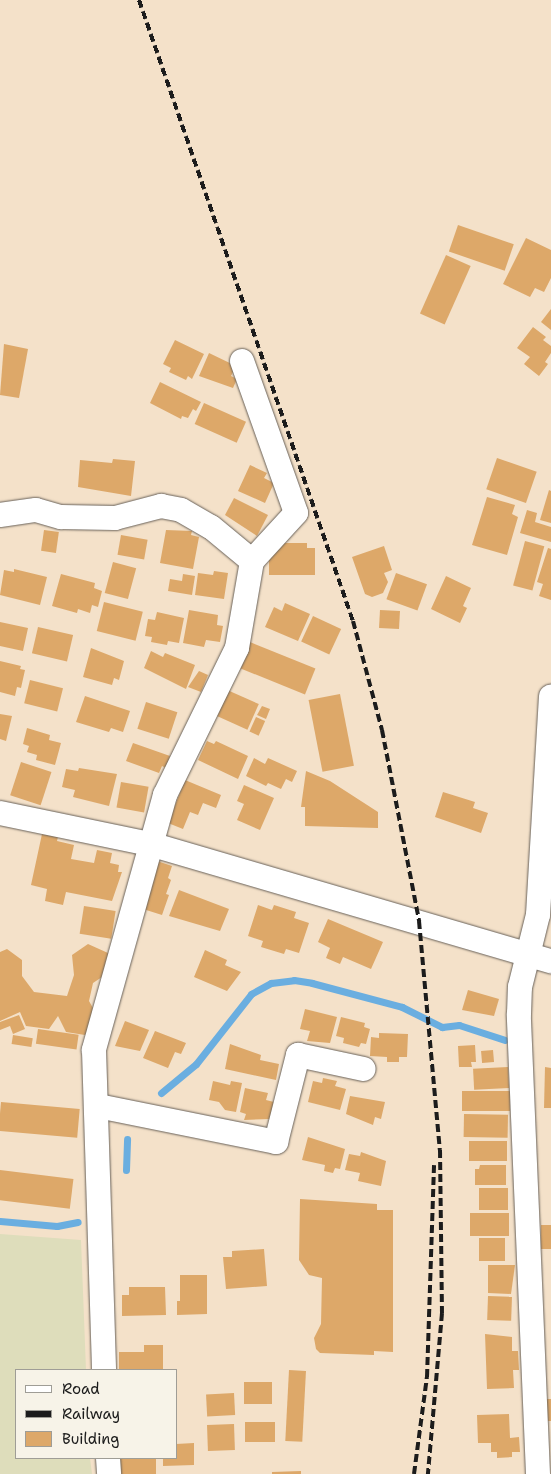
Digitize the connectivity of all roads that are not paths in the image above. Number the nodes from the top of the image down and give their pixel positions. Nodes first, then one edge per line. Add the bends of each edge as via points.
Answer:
1 (242, 360) dead end
2 (0, 515) edge
3 (252, 561) junction
4 (551, 696) edge
5 (0, 813) edge
6 (150, 844) junction
7 (540, 959) edge
8 (364, 1069) dead end
9 (98, 1106) junction
10 (104, 1369) edge
11 (108, 1459) edge
12 (109, 1474) edge
13 (538, 1474) edge

1 - 3 street via 296,513
2 - 3 street via 36,510 61,517 115,518 161,506 180,510 211,527
3 - 6 street via 237,648 166,795
4 - 7 street via 538,915
5 - 6 street
6 - 7 street via 420,921
6 - 9 street via 94,1050
7 - 13 street via 520,986 519,1014
8 - 9 street via 298,1055 276,1142
9 - 10 street
11 - 12 street

